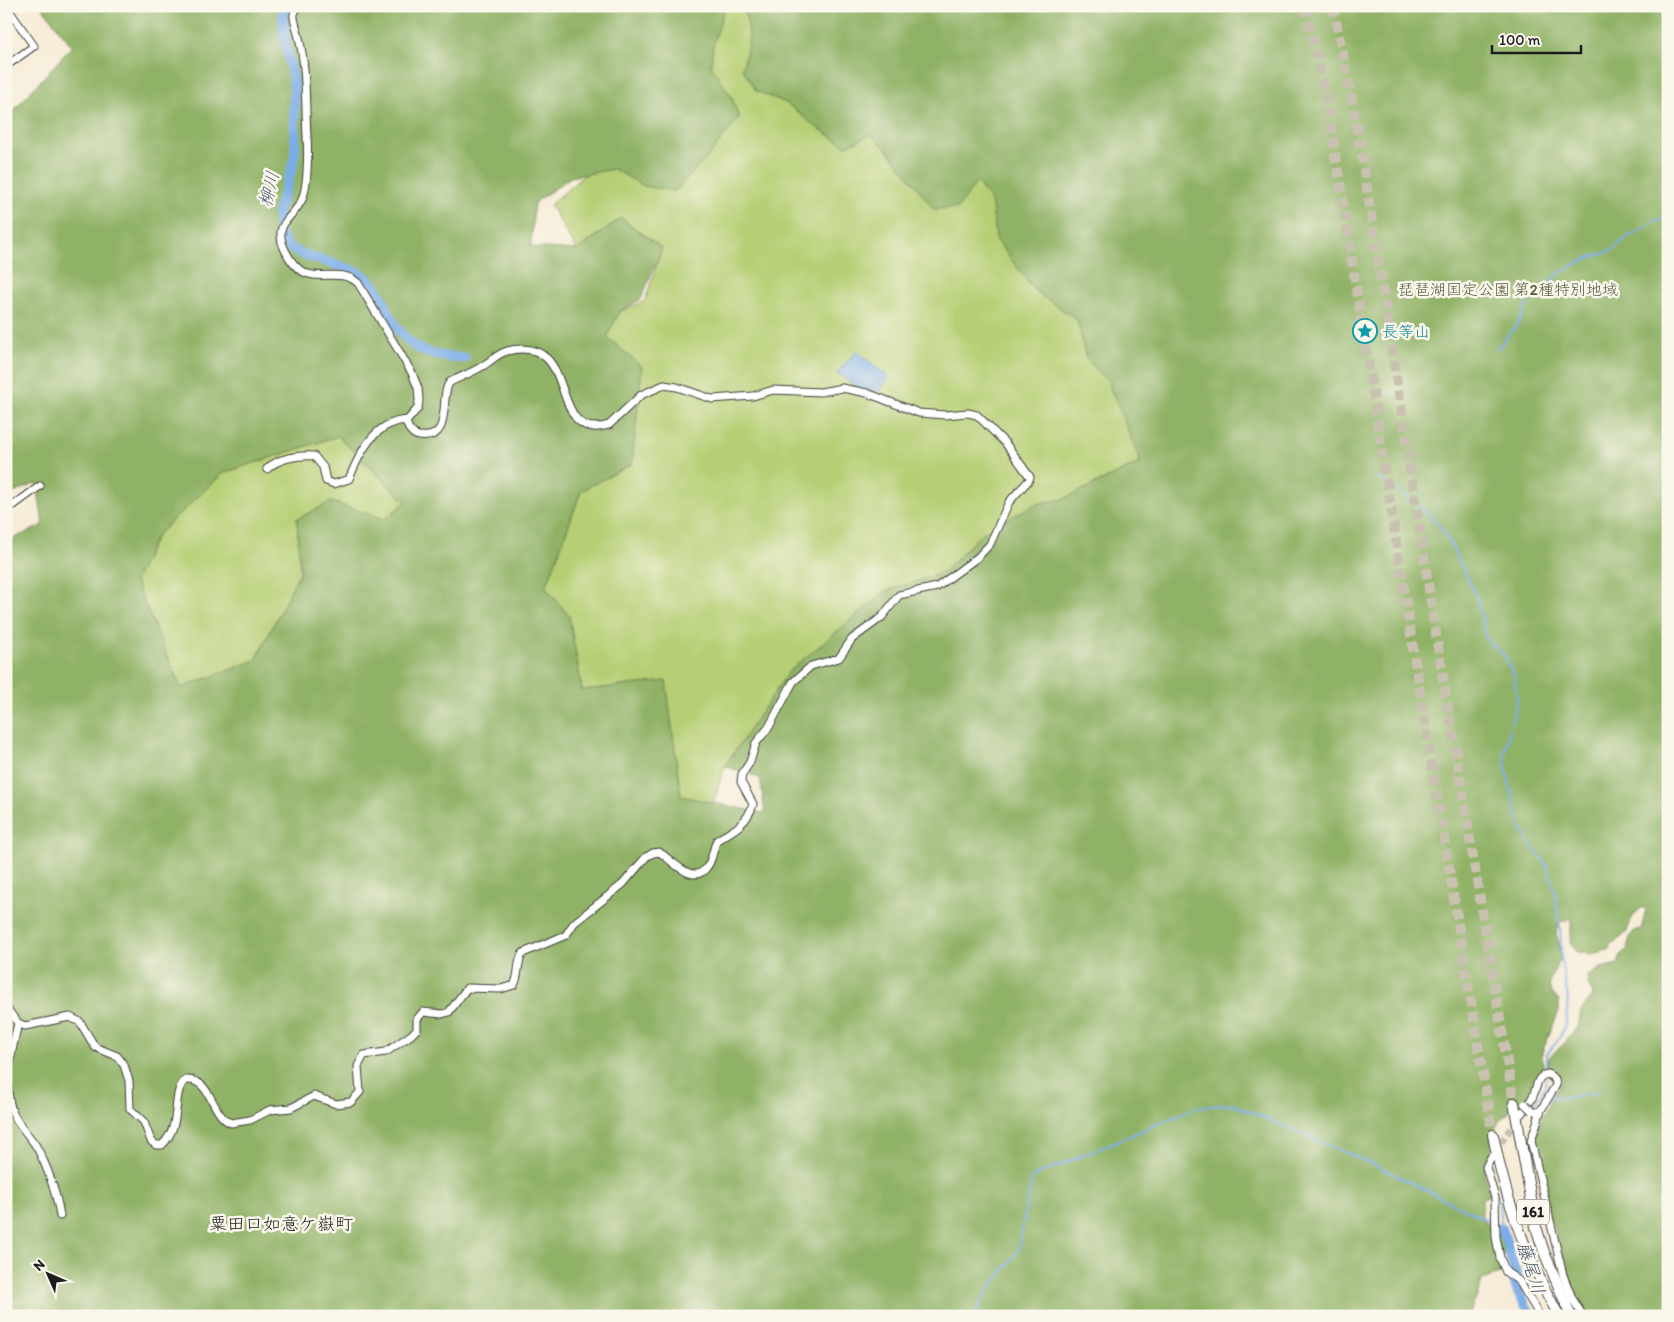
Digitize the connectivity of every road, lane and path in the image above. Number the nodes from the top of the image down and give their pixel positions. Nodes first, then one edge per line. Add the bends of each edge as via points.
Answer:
1 (6, 6) edge
2 (299, 6) edge
3 (6, 66) edge
4 (407, 420) junction
5 (267, 469) dead end
6 (40, 486) dead end
7 (6, 504) edge
8 (6, 1008) edge
9 (18, 1024) junction
10 (1514, 1103) tunnel mouth
11 (1525, 1104) dead end
12 (1541, 1110) junction
13 (1521, 1114) tunnel mouth
14 (1493, 1134) tunnel mouth
15 (1491, 1157) tunnel mouth
16 (60, 1216) dead end
17 (1540, 1316) edge
18 (1559, 1316) edge
19 (1571, 1316) edge
20 (1583, 1316) edge

1 - 3 street via 34,46
2 - 4 street via 293,17 304,77 307,154 302,199 282,227 283,247 296,267 310,276 345,276 358,283 418,388 418,408
4 - 5 street via 392,421 383,428 361,451 349,479 334,484 326,480 323,467 314,456 274,462
4 - 9 street via 415,435 433,434 443,422 448,384 482,367 500,353 528,349 554,366 570,412 596,427 609,425 641,395 664,385 712,399 753,396 773,390 821,392 842,388 867,393 914,412 945,416 977,414 1006,444 1030,477 1028,484 1009,502 990,544 978,557 937,587 898,595 882,617 852,639 838,658 811,666 797,677 769,727 756,743 742,774 742,782 753,804 749,814 735,830 717,840 707,868 698,873 687,872 674,866 659,852 650,854 622,884 574,923 566,935 523,953 514,985 501,989 467,988 449,1012 423,1012 411,1034 386,1052 364,1055 358,1066 360,1092 350,1102 336,1104 314,1096 286,1110 270,1110 250,1120 231,1123 219,1114 201,1086 186,1080 178,1091 173,1130 159,1146 154,1144 144,1122 130,1109 129,1081 124,1065 117,1056 95,1047 80,1022 70,1017 29,1026
6 - 7 street via 14,505
8 - 9 street
9 - 16 street via 9,1058 9,1097 13,1112 37,1148 58,1201
10 - 19 highway, 161 via 1536,1227
11 - 12 street, bridge via 1532,1111
12 - 13 street via 1556,1085 1555,1079 1548,1074 1537,1081 1535,1093
12 - 20 street via 1531,1141 1562,1275
14 - 18 highway, 161 via 1501,1177 1524,1242
15 - 17 street via 1486,1167 1495,1198 1500,1258 1506,1272 1519,1281

